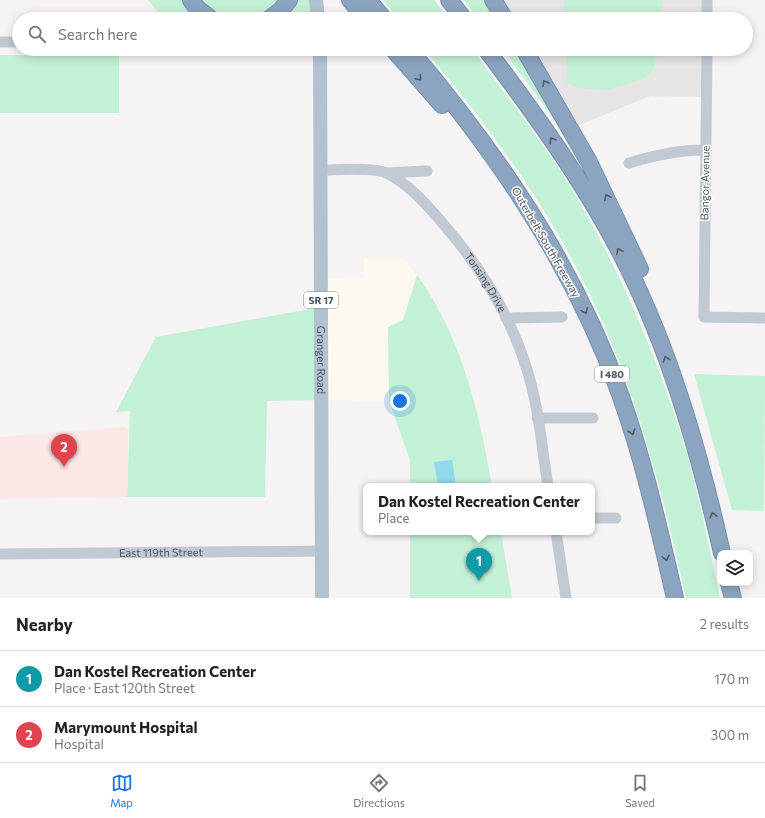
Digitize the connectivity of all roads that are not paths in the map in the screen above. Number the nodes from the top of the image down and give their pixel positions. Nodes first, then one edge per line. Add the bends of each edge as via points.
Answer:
1 (191, 0) edge
2 (289, 0) edge
3 (316, 0) edge
4 (322, 0) edge
5 (351, 0) edge
6 (368, 0) edge
7 (450, 0) edge
8 (493, 0) edge
9 (707, 0) edge
10 (202, 12) edge
11 (279, 12) edge
12 (318, 12) edge
13 (320, 12) edge
14 (361, 12) edge
15 (378, 12) edge
16 (459, 12) edge
17 (501, 12) edge
18 (707, 12) edge
19 (0, 42) edge
20 (12, 42) edge
21 (320, 56) edge
22 (399, 56) edge
23 (415, 56) edge
24 (491, 56) edge
25 (528, 56) edge
26 (707, 56) edge
27 (705, 150) junction
28 (629, 163) dead end
29 (503, 168) junction
30 (321, 170) junction
31 (427, 171) dead end
32 (386, 173) junction
33 (562, 317) dead end
34 (506, 318) junction
35 (765, 318) edge
36 (658, 338) junction
37 (537, 418) junction
38 (593, 418) dead end
39 (548, 483) edge
40 (595, 518) edge
41 (616, 518) dead end
42 (556, 535) edge
43 (721, 550) edge
44 (322, 551) junction
45 (0, 554) edge
46 (730, 586) edge
47 (322, 598) edge
48 (566, 598) edge
49 (675, 598) edge
50 (733, 598) edge

1 - 10 highway
2 - 11 highway
3 - 12 main road
4 - 13 main road
5 - 14 highway
6 - 15 highway
7 - 16 highway
8 - 17 highway
9 - 18 street
19 - 20 street
21 - 30 main road, Granger Road / SR 17
22 -> 29 highway
23 - 29 highway, Outerbelt South Freeway / I 480
36 -> 24 highway via 631,274 579,180 532,110
36 -> 25 highway via 651,293 614,211
26 - 27 street, Bangor Avenue
27 - 28 street via 684,150
27 - 35 street, Bangor Avenue via 704,317
29 -> 49 highway, Outerbelt South Freeway / I 480 via 561,262 604,354 633,433
30 - 32 street, Tonsing Drive
30 - 44 main road, Granger Road / SR 17
31 - 32 street
32 - 34 street, Tonsing Drive via 413,192 463,247 487,281
33 - 34 street
34 - 37 street, Tonsing Drive via 520,347
43 -> 36 highway via 693,435
37 - 38 street
37 - 39 street, Tonsing Drive
40 - 41 street
42 - 48 street
44 - 45 street, East 119th Street
44 - 47 main road, Granger Road / SR 17
46 - 50 highway

